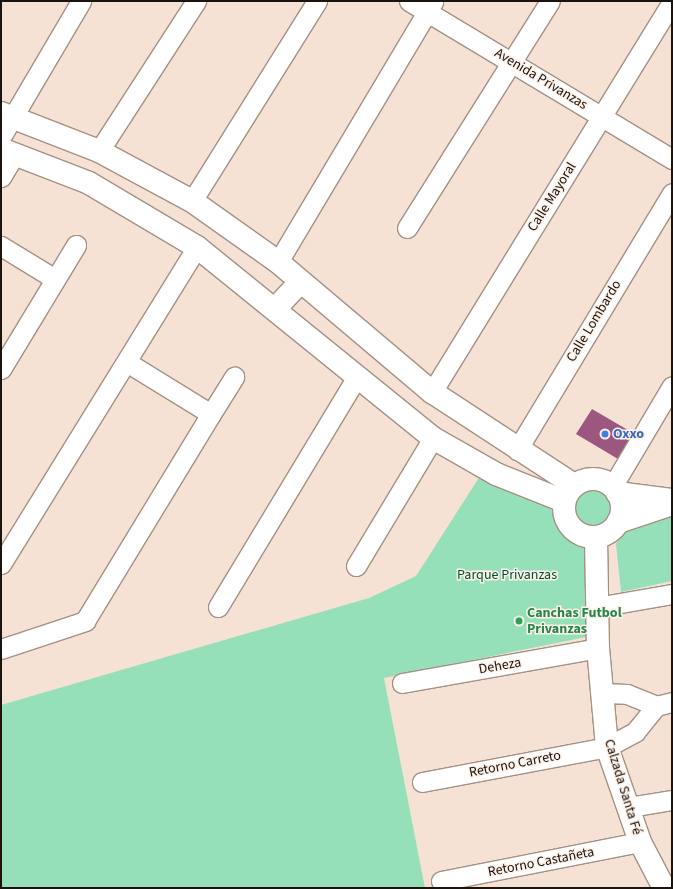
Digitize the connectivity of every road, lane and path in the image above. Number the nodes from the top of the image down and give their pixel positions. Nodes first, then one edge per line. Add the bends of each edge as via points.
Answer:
1 (81, 1) edge
2 (196, 1) edge
3 (317, 1) edge
4 (409, 1) edge
5 (550, 1) edge
6 (672, 2) edge
7 (430, 6) edge
8 (513, 61) junction
9 (7, 115) edge
10 (603, 116) junction
11 (1, 137) edge
12 (8, 151) edge
13 (99, 151) junction
14 (672, 159) edge
15 (1, 177) edge
16 (672, 193) edge
17 (192, 201) junction
18 (407, 228) dead end
19 (76, 245) dead end
20 (1, 246) edge
21 (197, 247) junction
22 (278, 262) junction
23 (56, 279) junction
24 (300, 282) junction
25 (275, 309) junction
26 (128, 363) junction
27 (1, 369) edge
28 (234, 377) dead end
29 (356, 378) junction
30 (672, 386) edge
31 (432, 392) junction
32 (211, 414) junction
33 (433, 438) junction
34 (517, 450) junction
35 (615, 490) junction
36 (569, 493) junction
37 (672, 500) edge
38 (672, 504) edge
39 (618, 522) junction
40 (596, 537) junction
41 (1, 564) edge
42 (356, 566) dead end
43 (672, 594) edge
44 (218, 607) dead end
45 (597, 607) junction
46 (598, 648) junction
47 (1, 650) edge
48 (402, 683) dead end
49 (602, 693) junction
50 (664, 704) edge
51 (607, 747) junction
52 (422, 782) dead end
53 (672, 800) edge
54 (629, 807) junction
55 (640, 842) junction
56 (441, 881) dead end
57 (664, 888) edge

1 - 9 street
2 - 13 street
3 - 17 street
4 - 7 street, Avenida Privanzas
5 - 8 street
6 - 10 street, Calle Mayoral
7 - 8 street, Avenida Privanzas
7 - 22 street
8 - 10 street, Avenida Privanzas
8 - 18 street
9 - 11 street
9 - 13 street
10 - 14 street, Avenida Privanzas
10 - 31 street, Calle Mayoral
12 - 15 street
12 - 21 street via 89,183
13 - 17 street
16 - 34 street, Calle Lombardo
17 - 22 street
19 - 23 street
20 - 23 street
21 - 25 street
21 - 26 street
22 - 24 street
23 - 27 street
24 - 25 street
24 - 31 street
25 - 29 street
26 - 32 street
26 - 41 street
28 - 32 street
29 - 33 street
29 - 44 street
30 - 35 street
31 - 34 street
32 - 47 street via 85,621
33 - 36 street via 496,474
33 - 42 street
34 - 36 street
35 - 36 street via 590,479
35 - 37 street
35 - 39 street via 622,508
36 - 40 street via 566,519 571,527 587,536
38 - 39 street
39 - 40 street
40 - 45 street, Calzada Santa Fé
43 - 45 street
45 - 46 street, Calzada Santa Fé
46 - 48 street, Deheza
46 - 49 street, Calzada Santa Fé
49 - 50 street via 627,694
49 - 51 street, Calzada Santa Fé
50 - 51 street, Retorno Carreto via 635,732
51 - 52 street, Retorno Carreto
51 - 54 street, Calzada Santa Fé
53 - 54 street
54 - 55 street, Calzada Santa Fé
55 - 56 street, Retorno Castañeta
55 - 57 street, Calzada Santa Fé

